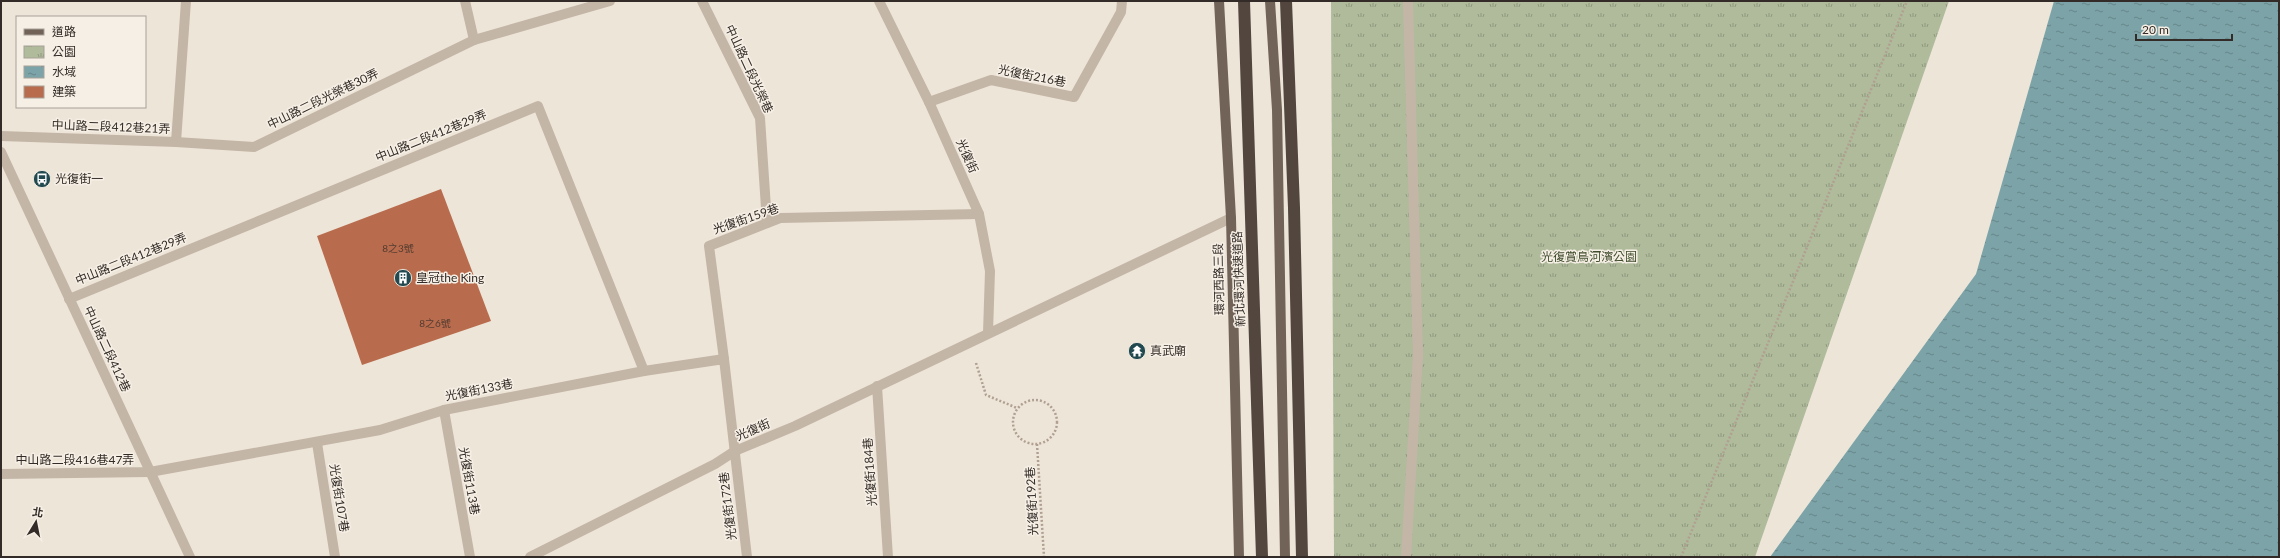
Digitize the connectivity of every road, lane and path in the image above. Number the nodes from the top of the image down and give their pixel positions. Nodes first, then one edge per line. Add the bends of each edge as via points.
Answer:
1 (186, 1) edge
2 (465, 1) edge
3 (610, 1) edge
4 (702, 1) edge
5 (879, 1) edge
6 (1122, 1) edge
7 (1219, 1) edge
8 (1244, 1) edge
9 (1270, 1) edge
10 (1286, 1) edge
11 (1408, 1) edge
12 (1907, 1) edge
13 (474, 40) junction
14 (929, 102) junction
15 (1, 136) edge
16 (176, 142) junction
17 (1, 152) edge
18 (979, 214) junction
19 (1230, 218) junction
20 (767, 223) junction
21 (69, 299) junction
22 (988, 333) junction
23 (969, 342) junction
24 (724, 359) junction
25 (644, 371) junction
26 (877, 386) junction
27 (1017, 408) junction
28 (444, 410) junction
29 (317, 443) junction
30 (1038, 444) junction
31 (735, 451) junction
32 (150, 472) junction
33 (1, 474) edge
34 (190, 557) edge
35 (335, 557) edge
36 (470, 557) edge
37 (530, 557) edge
38 (748, 557) edge
39 (888, 557) edge
40 (1044, 557) edge
41 (1239, 557) edge
42 (1262, 557) edge
43 (1285, 557) edge
44 (1302, 557) edge
45 (1406, 557) edge
46 (1681, 557) edge

1 - 16 street, 中山路二段412巷21弄
2 - 13 street
3 - 13 street, 中山路二段光榮巷30弄
4 - 20 street, 中山路二段光榮巷 via 760,118
5 - 14 street, 光復街
6 - 14 street, 光復街216巷 via 1121,12 1074,97 991,80
7 - 19 main road, 環河西路三段
8 - 42 highway, 新北環河快速道路
9 - 43 main road via 1277,110
10 - 44 highway via 1294,208
11 - 45 street via 1418,356
12 - 46 path
13 - 16 street, 中山路二段光榮巷30弄 via 254,146
14 - 18 street, 光復街
15 - 16 street, 中山路二段412巷21弄
17 - 21 street, 中山路二段412巷
18 - 20 street, 光復街159巷 via 780,218
18 - 22 street, 光復街 via 990,271
19 - 22 street, 光復街
19 - 41 main road, 環河西路三段
20 - 24 street, 光復街159巷 via 709,246
21 - 25 street, 中山路二段412巷29弄 via 538,106
21 - 32 street, 中山路二段412巷
22 - 23 street, 光復街
23 - 26 street, 光復街
23 - 27 path via 986,395
24 - 25 street, 光復街133巷
24 - 31 street
25 - 28 street, 光復街133巷
26 - 31 street, 光復街 via 795,426
26 - 39 street, 光復街184巷
27 - 30 path via 1012,421 1013,429 1022,441
27 - 30 path via 1036,399 1044,401 1055,411 1055,432 1050,438
28 - 29 street, 光復街133巷 via 380,430
28 - 36 street, 光復街113巷
29 - 32 street, 光復街133巷
29 - 35 street, 光復街107巷
30 - 40 path, 光復街192巷
31 - 37 street, 光復街 via 715,464
31 - 38 street, 光復街172巷
32 - 33 street, 中山路二段416巷47弄
32 - 34 street, 中山路二段412巷

